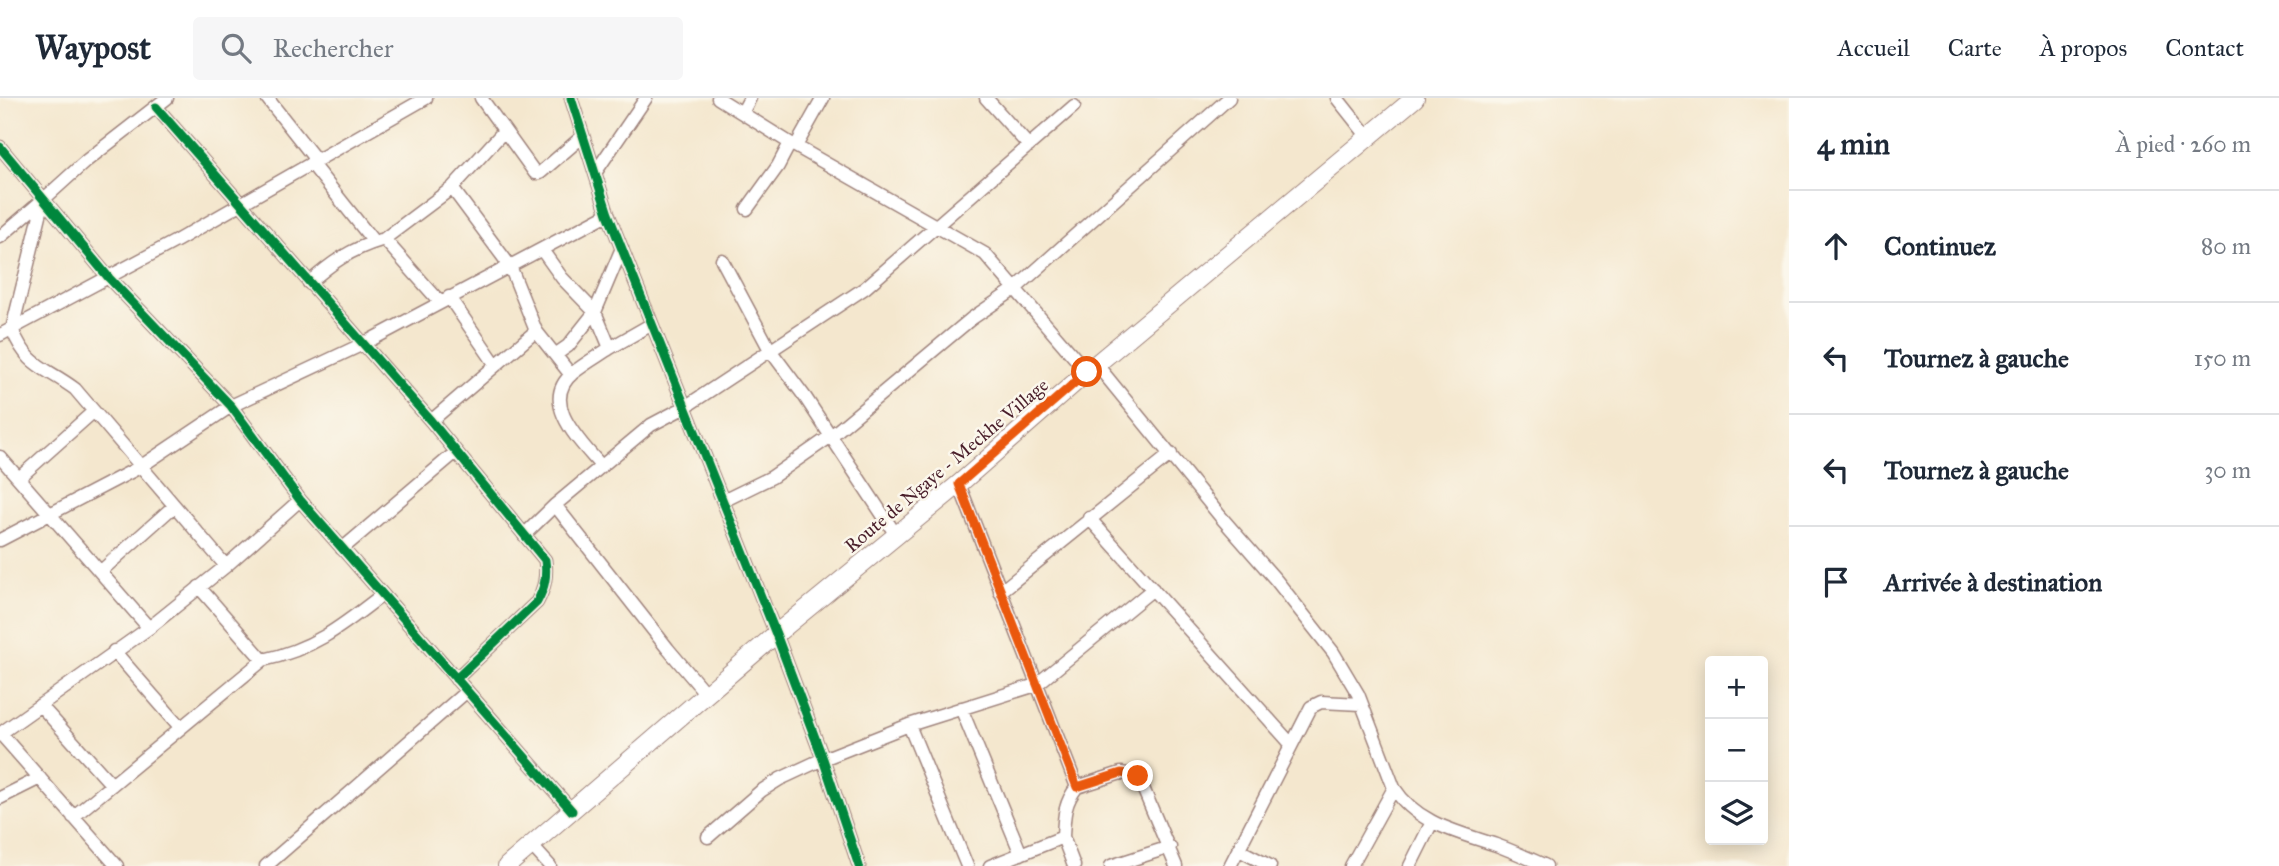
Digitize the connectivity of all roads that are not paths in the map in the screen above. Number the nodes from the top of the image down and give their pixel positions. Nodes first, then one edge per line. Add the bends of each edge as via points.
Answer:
1 (167, 98) edge
2 (267, 98) edge
3 (426, 98) edge
4 (481, 98) edge
5 (571, 98) edge
6 (646, 98) edge
7 (718, 98) edge
8 (750, 98) edge
9 (823, 98) edge
10 (986, 98) edge
11 (1229, 98) edge
12 (1337, 98) edge
13 (1415, 98) edge
14 (1074, 106) dead end
15 (156, 107) junction
16 (742, 113) junction
17 (504, 131) junction
18 (583, 136) junction
19 (1368, 137) junction
20 (793, 144) junction
21 (1029, 146) junction
22 (0, 147) edge
23 (314, 161) junction
24 (595, 173) junction
25 (452, 188) junction
26 (44, 199) junction
27 (239, 203) junction
28 (747, 209) dead end
29 (608, 214) junction
30 (937, 227) junction
31 (0, 237) edge
32 (379, 241) junction
33 (622, 248) junction
34 (542, 250) junction
35 (722, 260) dead end
36 (510, 267) junction
37 (109, 278) junction
38 (309, 282) junction
39 (1016, 289) junction
40 (445, 299) junction
41 (595, 312) junction
42 (652, 324) junction
43 (12, 329) junction
44 (536, 331) junction
45 (0, 335) edge
46 (363, 344) junction
47 (610, 348) junction
48 (770, 350) junction
49 (555, 355) junction
50 (496, 365) junction
51 (1092, 369) junction
52 (571, 374) junction
53 (231, 406) junction
54 (685, 407) junction
55 (93, 412) junction
56 (431, 421) junction
57 (831, 436) junction
58 (456, 452) junction
59 (1171, 454) junction
60 (0, 457) edge
61 (601, 466) junction
62 (140, 467) junction
63 (19, 478) junction
64 (959, 484) junction
65 (300, 500) junction
66 (723, 501) junction
67 (555, 505) junction
68 (174, 506) junction
69 (48, 514) junction
70 (1089, 519) junction
71 (524, 535) junction
72 (896, 535) junction
73 (0, 540) edge
74 (342, 549) junction
75 (226, 566) junction
76 (100, 572) junction
77 (199, 587) junction
78 (1153, 589) junction
79 (1000, 592) junction
80 (382, 595) junction
81 (149, 628) junction
82 (776, 634) junction
83 (114, 651) junction
84 (263, 660) junction
85 (456, 679) junction
86 (1036, 685) junction
87 (467, 691) junction
88 (708, 695) junction
89 (1361, 704) junction
90 (40, 705) junction
91 (961, 708) junction
92 (909, 725) junction
93 (181, 728) junction
94 (0, 733) edge
95 (1291, 744) junction
96 (822, 759) junction
97 (40, 778) junction
98 (111, 785) junction
99 (1077, 787) junction
100 (1394, 788) junction
101 (0, 798) edge
102 (572, 810) junction
103 (73, 817) junction
104 (1433, 822) junction
105 (708, 837) dead end
106 (1063, 837) junction
107 (531, 845) junction
108 (1170, 847) junction
109 (1239, 850) junction
110 (1021, 854) junction
111 (117, 866) edge
112 (266, 866) edge
113 (506, 866) edge
114 (550, 866) edge
115 (859, 866) edge
116 (967, 866) edge
117 (990, 866) edge
118 (1074, 866) edge
119 (1111, 866) edge
120 (1176, 866) edge
121 (1230, 866) edge
122 (1270, 866) edge
123 (1351, 866) edge
124 (1410, 866) edge
125 (1546, 866) edge

1 - 15 street
2 - 23 street
3 - 23 street
4 - 17 street
5 - 18 street
6 - 24 street
7 - 16 street
8 - 16 street
9 - 20 street
10 - 21 street
11 - 39 street
12 - 19 street
13 - 19 main road, Route de Ngaye - Meckhe Village
14 - 21 street
15 - 26 street
15 - 27 street
16 - 20 street
17 - 18 street via 535,173
17 - 25 street
18 - 24 street
19 - 51 main road, Route de Ngaye - Meckhe Village
20 - 28 street
20 - 30 street
21 - 30 street
22 - 26 street
23 - 27 street
23 - 32 street
24 - 29 street
25 - 32 street
25 - 36 street
26 - 31 street
26 - 37 street
26 - 43 street
27 - 37 street
27 - 38 street
29 - 33 street
29 - 34 street
30 - 39 street via 985,254
30 - 48 street via 865,288
32 - 38 street via 337,259
32 - 40 street
33 - 41 street
33 - 42 street
34 - 36 street
34 - 41 street
35 - 48 street
36 - 40 street
36 - 44 street
37 - 43 street
37 - 53 street
38 - 46 street
39 - 51 street
39 - 57 street via 971,319
40 - 46 street
40 - 50 street
41 - 47 street
41 - 49 street
42 - 47 street
42 - 54 street
43 - 45 street
43 - 55 street via 28,358 75,389
44 - 49 street
44 - 50 street
46 - 53 street
46 - 56 street
47 - 52 street
48 - 54 street
48 - 57 street
49 - 52 street
50 - 56 street
51 - 59 street
51 - 64 main road, Route de Ngaye - Meckhe Village
52 - 61 street via 560,390 559,402 571,430
53 - 62 street
53 - 65 street
54 - 61 street via 651,425
54 - 66 street
55 - 62 street
55 - 63 street
56 - 58 street
57 - 66 street via 772,477
57 - 72 street
58 - 71 street
58 - 74 street
59 - 70 street
59 - 89 street via 1334,652
60 - 63 street
61 - 67 street
62 - 68 street
62 - 69 street
63 - 69 street
64 - 72 main road, Route de Ngaye - Meckhe Village
64 - 79 street
65 - 74 street
65 - 75 street
66 - 82 street
67 - 71 street
67 - 88 street
68 - 75 street
68 - 76 street
69 - 73 street
69 - 76 street
70 - 78 street
70 - 79 street
71 - 85 street via 545,560 544,589 537,602
72 - 82 main road, Route de Ngaye - Meckhe Village
74 - 80 street
75 - 77 street
76 - 81 street
77 - 81 street
77 - 84 street
78 - 86 street
78 - 95 street
79 - 86 street
80 - 84 street via 312,644
80 - 85 street
81 - 83 street
82 - 88 main road, Route de Ngaye - Meckhe Village
82 - 96 street
83 - 90 street
83 - 93 street
84 - 93 street
85 - 87 street
86 - 91 street
86 - 99 street
87 - 102 street
87 - 112 street
88 - 102 main road, Route de Ngaye - Meckhe Village
89 - 95 street via 1321,702 1311,707
89 - 100 street
90 - 94 street
90 - 98 street
91 - 92 street
91 - 110 street
92 - 96 street
92 - 116 street
93 - 98 street
94 - 97 street
95 - 109 street
96 - 105 street via 761,791
96 - 115 street
97 - 101 street
97 - 103 street
98 - 103 street
99 - 106 street via 1064,811
99 - 108 street via 1121,773 1138,776
100 - 104 street via 1402,801
100 - 123 street
102 - 107 main road, Route de Ngaye - Meckhe Village
103 - 111 street
104 - 124 street
104 - 125 street
106 - 110 street
106 - 118 street
107 - 113 main road, Route de Ngaye - Meckhe Village
107 - 114 street
108 - 119 street
108 - 120 street
109 - 121 street
109 - 122 street
110 - 117 street

